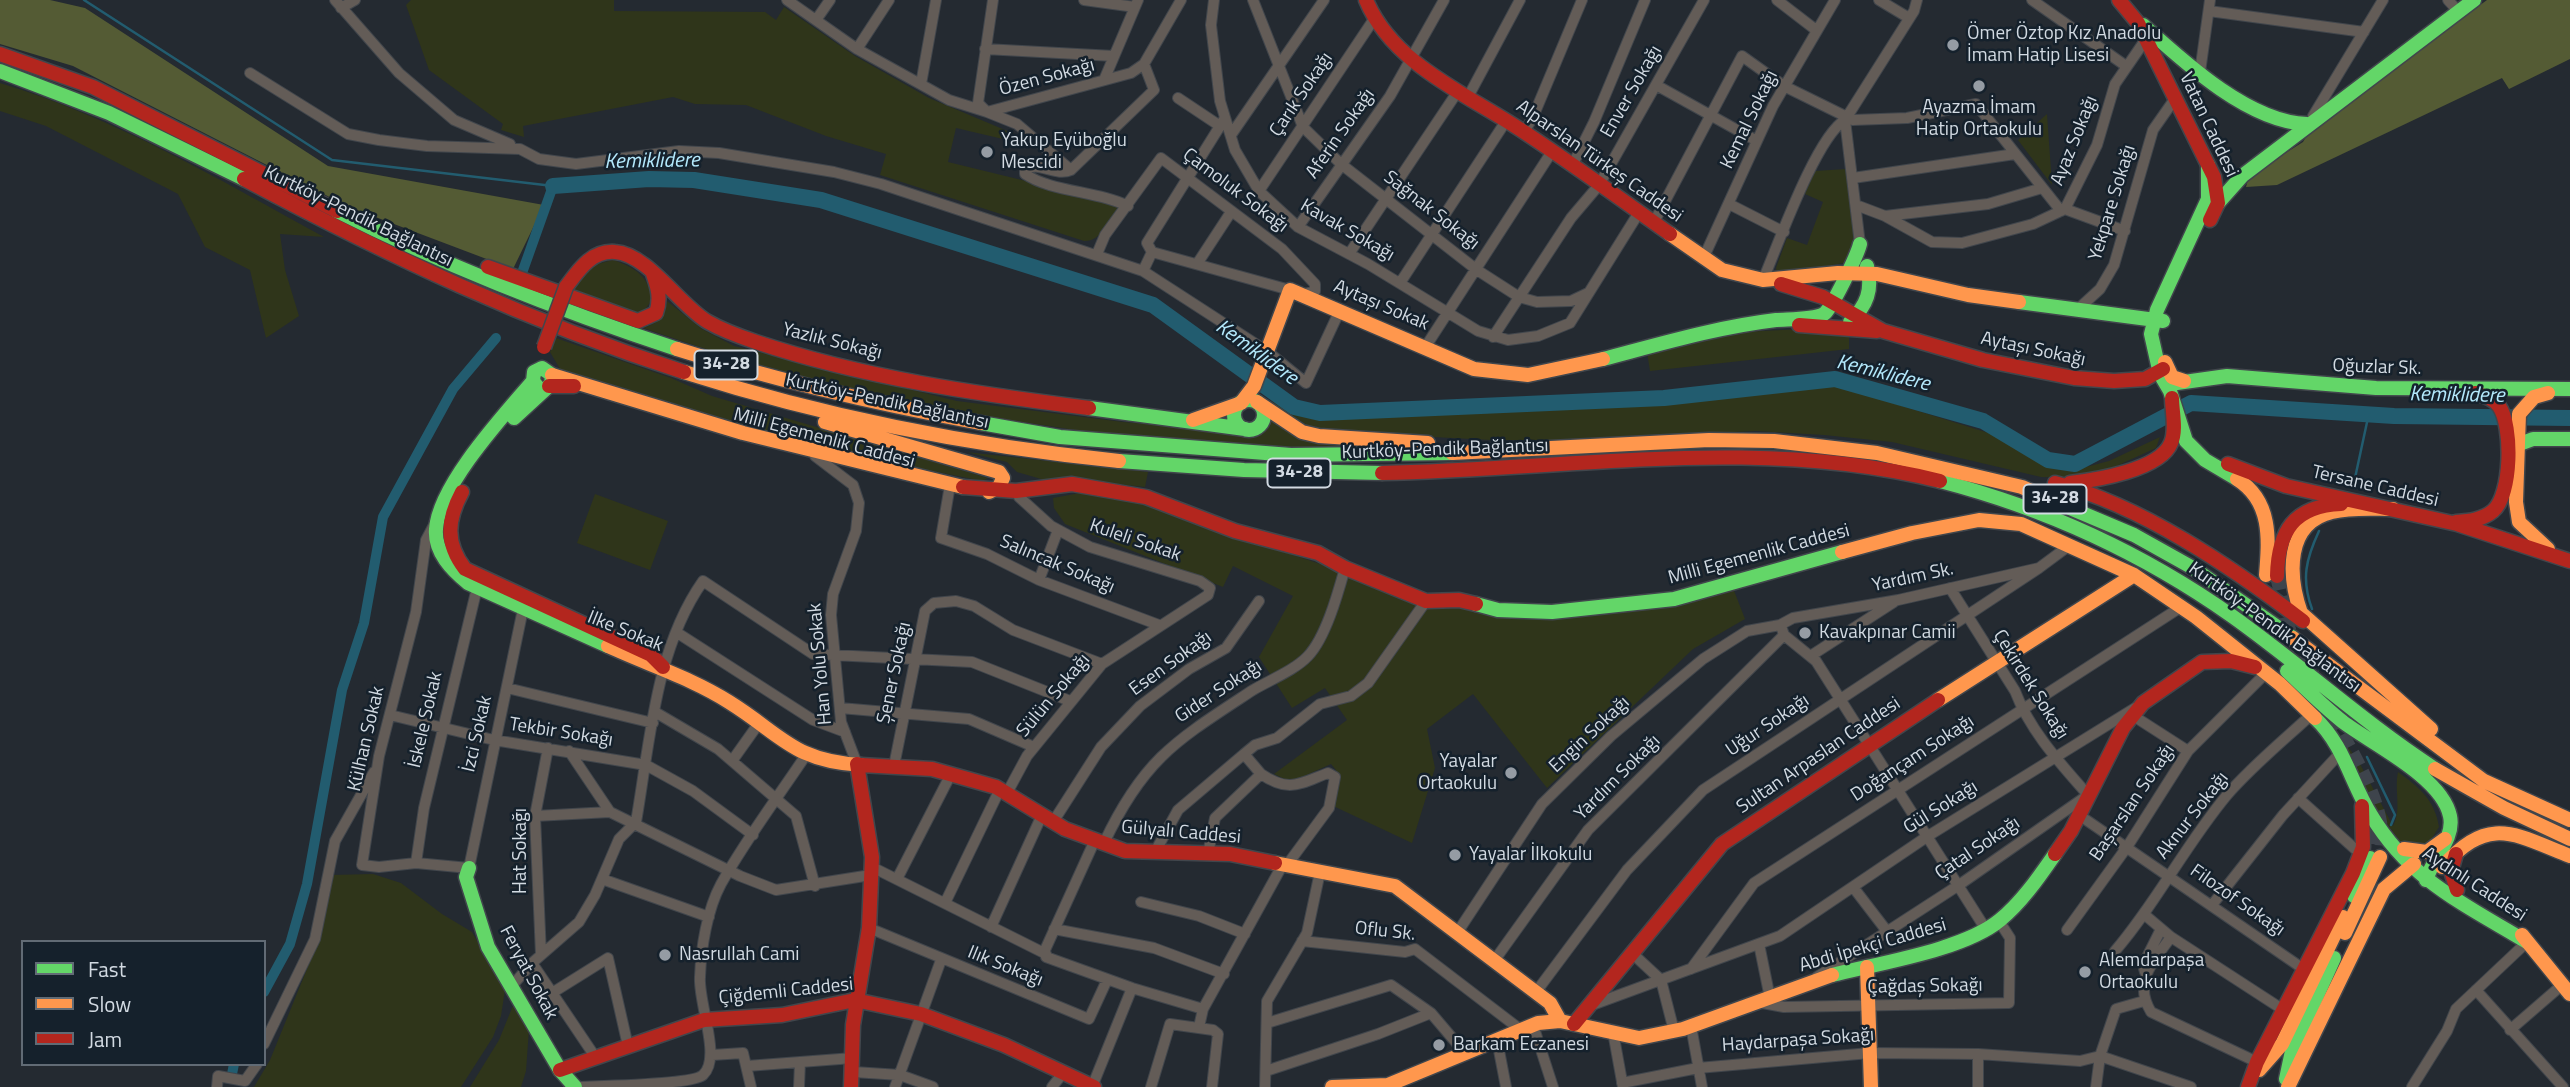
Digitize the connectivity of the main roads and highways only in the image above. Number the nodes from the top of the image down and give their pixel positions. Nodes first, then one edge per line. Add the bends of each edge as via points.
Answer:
1 (2120, 0) edge
2 (2474, 0) edge
3 (1367, 1) edge
4 (2133, 16) junction
5 (0, 54) edge
6 (2180, 55) junction
7 (2160, 69) junction
8 (0, 71) edge
9 (2269, 116) junction
10 (2309, 123) junction
11 (2279, 148) junction
12 (2208, 165) junction
13 (2242, 176) junction
14 (2218, 203) junction
15 (343, 214) junction
16 (1846, 273) junction
17 (653, 274) junction
18 (1870, 274) junction
19 (1763, 280) junction
20 (1835, 303) junction
21 (1856, 316) junction
22 (2158, 320) junction
23 (1749, 322) junction
24 (1836, 327) junction
25 (1885, 332) junction
26 (638, 355) junction
27 (2159, 371) junction
28 (544, 378) junction
29 (2184, 381) junction
30 (1254, 386) junction
31 (2570, 389) edge
32 (2428, 390) junction
33 (2171, 394) junction
34 (1257, 402) junction
35 (1241, 403) junction
36 (1193, 420) junction
37 (1245, 429) junction
38 (2177, 433) junction
39 (2570, 439) edge
40 (2514, 440) junction
41 (1508, 452) junction
42 (809, 453) junction
43 (1877, 453) junction
44 (2055, 483) junction
45 (989, 492) junction
46 (1018, 494) junction
47 (2374, 505) junction
48 (2393, 509) junction
49 (2444, 522) junction
50 (2070, 545) joint
51 (2556, 555) junction
52 (2570, 561) edge
53 (2134, 575) junction
54 (2207, 599) junction
55 (525, 604) junction
56 (2215, 632) junction
57 (2203, 662) junction
58 (664, 668) joint
59 (2266, 673) junction
60 (2368, 675) junction
61 (857, 764) junction
62 (2360, 787) junction
63 (2519, 797) junction
64 (2570, 820) edge
65 (2448, 833) junction
66 (2570, 839) edge
67 (2461, 844) junction
68 (2570, 856) edge
69 (2410, 859) junction
70 (469, 868) road end
71 (2430, 876) junction
72 (2457, 890) junction
73 (2527, 942) junction
74 (1867, 967) junction
75 (2566, 990) edge
76 (855, 1000) junction
77 (1567, 1022) junction
78 (560, 1070) junction
79 (2250, 1083) edge
80 (1378, 1086) edge
81 (575, 1087) edge
82 (851, 1087) edge
83 (1093, 1087) edge
84 (1332, 1087) edge
85 (1871, 1087) edge
86 (2286, 1087) edge

1 - 4 main road, Vatan Caddesi
2 - 10 main road
3 - 19 main road, Alparslan Türkeş Caddesi via 1374,19 1412,61 1524,132 1703,259 1722,270
4 - 6 main road
4 - 7 main road, Vatan Caddesi
5 - 15 main road, Kurtköy-Pendik Bağlantısı / 34-28 via 93,87
6 - 7 main road via 2162,52
6 - 9 main road
7 - 12 main road, Vatan Caddesi
8 - 26 main road, Kurtköy-Pendik Bağlantısı / 34-28 via 84,101 431,275
9 - 10 main road via 2291,126
9 - 11 main road via 2283,128
10 - 11 main road
11 - 13 main road
12 - 13 main road via 2226,179
12 - 14 main road, Vatan Caddesi via 2217,185
12 - 22 main road via 2211,183 2206,206
13 - 14 main road
14 - 22 main road, Vatan Caddesi
15 - 17 main road via 638,321 656,313 660,302
15 - 41 main road, Kurtköy-Pendik Bağlantısı / 34-28 via 588,320 748,372 893,407 1060,438 1156,447 1327,456
16 - 18 main road, Alparslan Türkeş Caddesi
16 - 18 main road via 1860,244
16 - 19 main road, Alparslan Türkeş Caddesi
16 - 20 main road
17 - 28 main road, Yazlık Sokağı, bridge via 615,252 585,261 566,287 544,346
17 - 36 main road, Yazlık Sokağı via 706,321 756,342 973,393
18 - 21 main road via 1869,298
18 - 22 main road via 1968,295
19 - 20 main road via 1811,291
20 - 21 main road
20 - 23 main road via 1828,312 1811,318
21 - 24 main road
21 - 25 main road
22 - 27 main road, Vatan Caddesi
23 - 24 main road
23 - 30 main road, Aytaşı Sokak via 1528,375 1474,369 1290,290
24 - 25 main road
25 - 27 main road, Aytaşı Sokağı via 1988,362 2075,380 2096,382
26 - 45 main road via 771,407 999,472 1003,478 999,488
26 - 54 main road, Kurtköy-Pendik Bağlantısı / 34-28 via 752,391 887,424 989,444 1169,466 1303,473 1418,472 1721,456 1866,467 2006,500 2141,560
27 - 29 main road
27 - 33 main road
28 - 42 main road, Milli Egemenlik Caddesi
28 - 55 main road, İlke Sokak via 470,477 454,505 447,532 454,558 465,569
28 - 55 main road, İlke Sokak via 462,474 435,531 445,562 477,587
29 - 32 main road, Oğuzlar Sk. via 2227,376
29 - 33 main road via 2173,384
30 - 34 main road
30 - 35 main road
31 - 32 main road, Oğuzlar Sk.
31 - 40 main road via 2534,397 2519,414
32 - 40 main road via 2480,393 2491,398
33 - 38 main road
34 - 35 main road, Yazlık Sokağı
34 - 37 main road via 1263,409 1262,423
34 - 41 main road via 1302,432 1319,436
35 - 36 main road, Yazlık Sokağı
35 - 37 main road via 1235,419
36 - 37 main road, Yazlık Sokağı
38 - 44 main road via 2162,454 2121,473 2086,482
38 - 47 main road, Tersane Caddesi via 2261,479
38 - 47 main road via 2192,450 2248,486 2262,504 2272,575 2281,536 2296,516 2320,504
39 - 40 main road
40 - 49 main road via 2505,492 2497,509 2477,520
40 - 51 main road via 2519,522
41 - 43 main road, Kurtköy-Pendik Bağlantısı / 34-28 via 1710,440 1774,441
42 - 45 main road, Milli Egemenlik Caddesi
42 - 46 main road, Milli Egemenlik Caddesi via 976,497
43 - 44 main road via 1950,460
43 - 63 main road, Kurtköy-Pendik Bağlantısı / 34-28 via 2022,487 2134,535 2254,608 2484,781
44 - 60 main road via 2073,486 2116,506 2253,582
45 - 46 main road, Milli Egemenlik Caddesi
46 - 50 main road, Milli Egemenlik Caddesi via 1048,485 1094,487 1146,497 1235,531 1318,553 1426,601 1459,600 1498,610 1552,612 1674,599 1912,533 1979,520 2021,524
47 - 48 main road, Tersane Caddesi
48 - 49 main road, Tersane Caddesi
48 - 60 main road via 2335,511 2316,518 2303,531 2291,562 2301,613
49 - 51 main road, Tersane Caddesi
50 - 53 main road, Aydınlı Caddesi
51 - 52 main road, Tersane Caddesi
53 - 56 main road, Aydınlı Caddesi
53 - 77 main road, Sultan Arpaslan Caddesi via 1722,844 1592,1005
54 - 65 main road via 2342,722 2438,794 2450,816
54 - 66 main road, Kurtköy-Pendik Bağlantısı / 34-28 via 2397,744 2511,814
55 - 58 main road, İlke Sokak via 651,655
56 - 57 main road via 2212,653
56 - 59 main road, Aydınlı Caddesi
57 - 59 main road via 2231,661
57 - 74 main road, Abdi İpekçi Caddesi via 2132,715 2079,815 2034,884 1992,925 1959,942
58 - 61 main road, Gülyalı Caddesi via 729,702 806,755
59 - 62 main road, Aydınlı Caddesi via 2312,714 2342,751
60 - 63 main road
61 - 76 main road via 871,871 869,928
61 - 77 main road, Gülyalı Caddesi via 951,774 1003,791 1048,819 1125,851 1208,854 1395,886 1550,1003
62 - 69 main road, Aydınlı Caddesi
62 - 69 main road, Aydınlı Caddesi via 2369,813 2396,853
62 - 79 main road via 2363,847 2341,902
63 - 64 main road, Kurtköy-Pendik Bağlantısı / 34-28
65 - 69 main road via 2442,844 2414,853
65 - 71 main road
67 - 68 main road via 2477,835 2503,831
67 - 71 main road
67 - 72 main road via 2451,871
69 - 71 main road, Aydınlı Caddesi
69 - 86 main road via 2384,889
70 - 78 main road, Feryat Sokak via 466,877 488,947
71 - 72 main road, Aydınlı Caddesi
71 - 73 main road, Aydınlı Caddesi
72 - 73 main road, Aydınlı Caddesi via 2515,927
73 - 75 main road, Aydınlı Caddesi
74 - 77 main road, Abdi İpekçi Caddesi via 1810,981 1691,1026 1639,1038
74 - 85 main road
76 - 78 main road, Çiğdemli Caddesi via 782,1015 704,1020
76 - 82 main road
76 - 83 main road, Çiğdemli Caddesi via 921,1014 1004,1045
77 - 80 main road, Abdi İpekçi Caddesi via 1527,1028
78 - 81 main road, Feryat Sokak
79 - 86 main road via 2282,1044 2375,858 2292,1051
80 - 84 main road, Abdi İpekçi Caddesi

